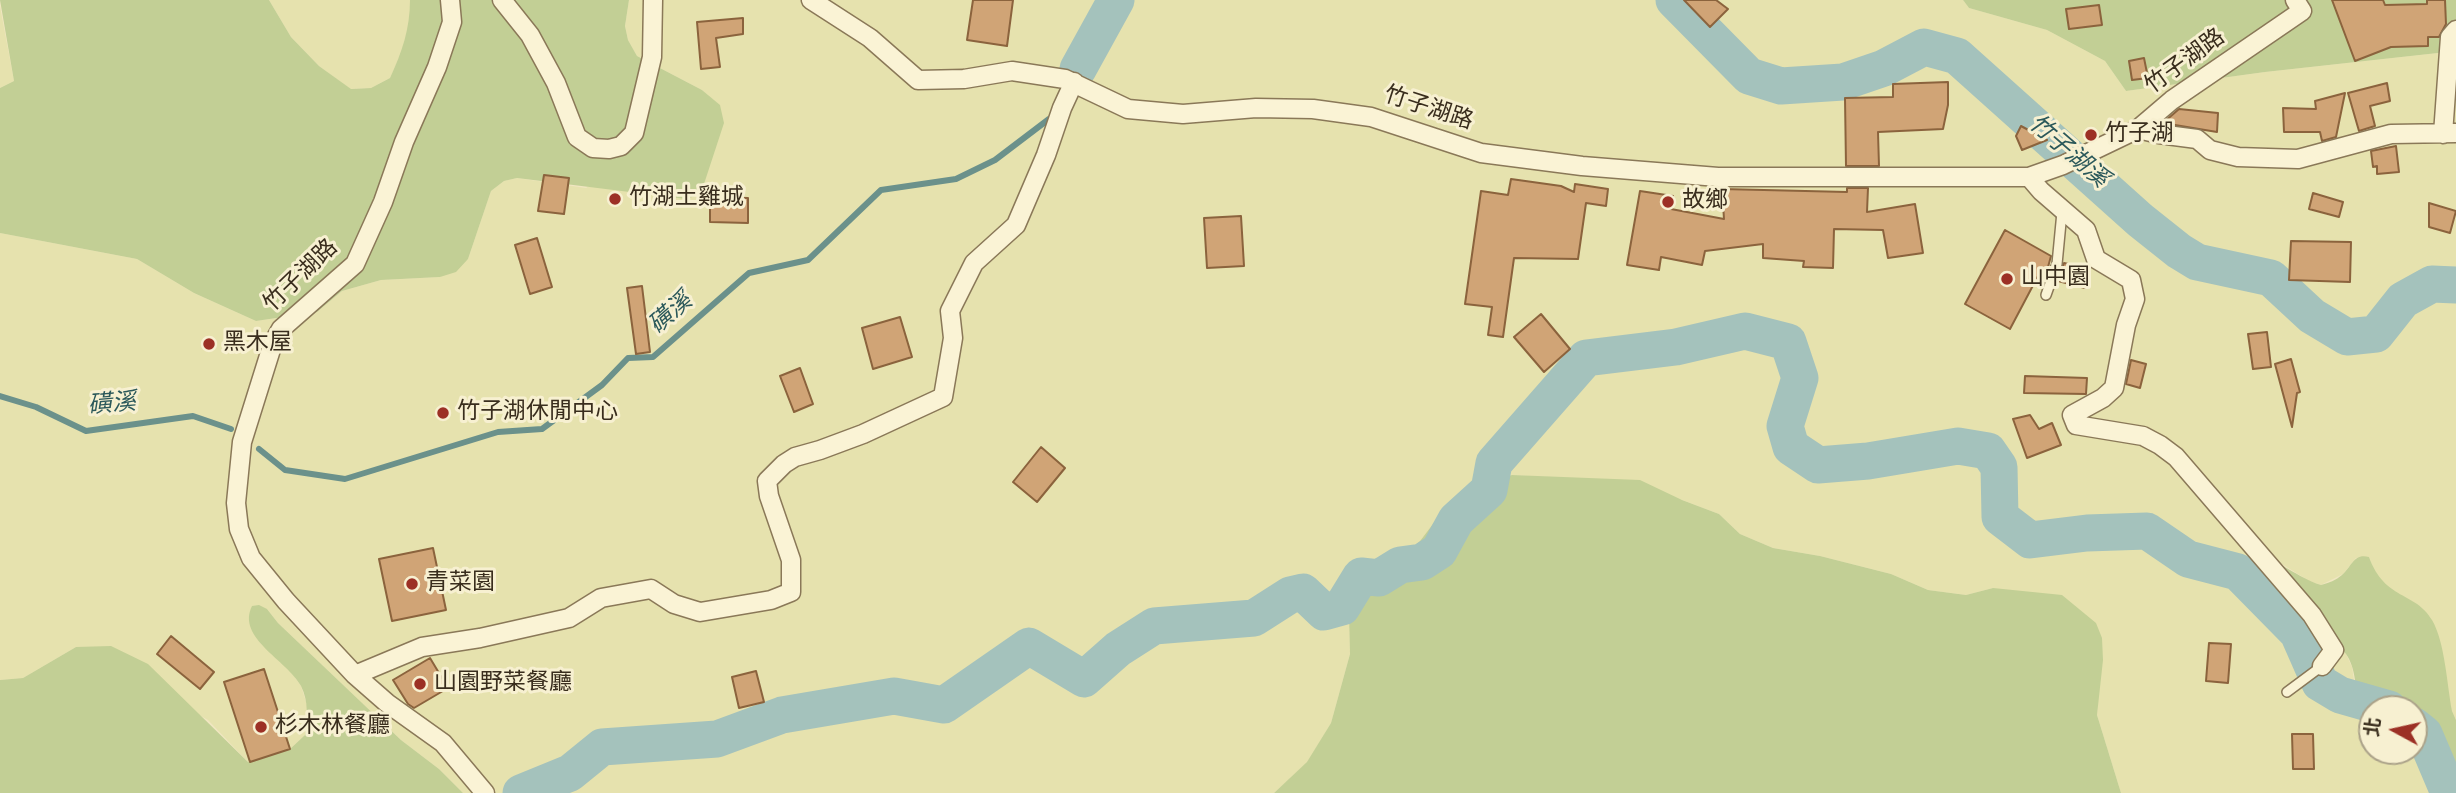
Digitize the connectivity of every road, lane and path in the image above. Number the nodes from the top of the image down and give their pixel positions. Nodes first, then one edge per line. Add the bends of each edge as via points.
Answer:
1 (450, 0) edge
2 (502, 0) edge
3 (653, 0) edge
4 (811, 0) edge
5 (2295, 0) edge
6 (2456, 30) edge
7 (1074, 82) junction
8 (2138, 129) junction
9 (2450, 133) edge
10 (2029, 177) junction
11 (2062, 210) junction
12 (2046, 295) dead end
13 (2322, 666) joint
14 (355, 675) junction
15 (2287, 692) dead end
16 (485, 793) edge

1 - 14 street, 竹子湖路 via 452,22 438,67 355,264 281,329 242,442 236,503 239,528 251,558
2 - 3 street via 530,36 556,83 577,136 593,148 609,149 621,146 634,133 652,57
4 - 7 street, 竹子湖路 via 870,38 918,80 1012,71
5 - 8 street, 竹子湖路 via 2302,11 2172,100
6 - 9 street via 2450,37
7 - 10 street, 竹子湖路 via 1128,109 1183,114 1313,109 1371,117 1480,153 1582,166 1718,177
7 - 14 street via 1016,225 974,262 950,312 953,338 943,397 863,434 795,457 767,481 791,560 791,592 771,600 700,612 674,604 651,589 601,598 569,618 422,647
8 - 9 street via 2197,139 2210,150 2238,157 2298,159 2391,134
8 - 10 street, 竹子湖路
10 - 11 street
11 - 12 lane via 2057,264
11 - 13 street via 2085,230 2096,259 2131,280 2135,299 2114,388 2073,415 2076,425 2143,436 2176,457 2312,615 2334,650
13 - 15 lane
14 - 16 street, 竹子湖路 via 443,743

